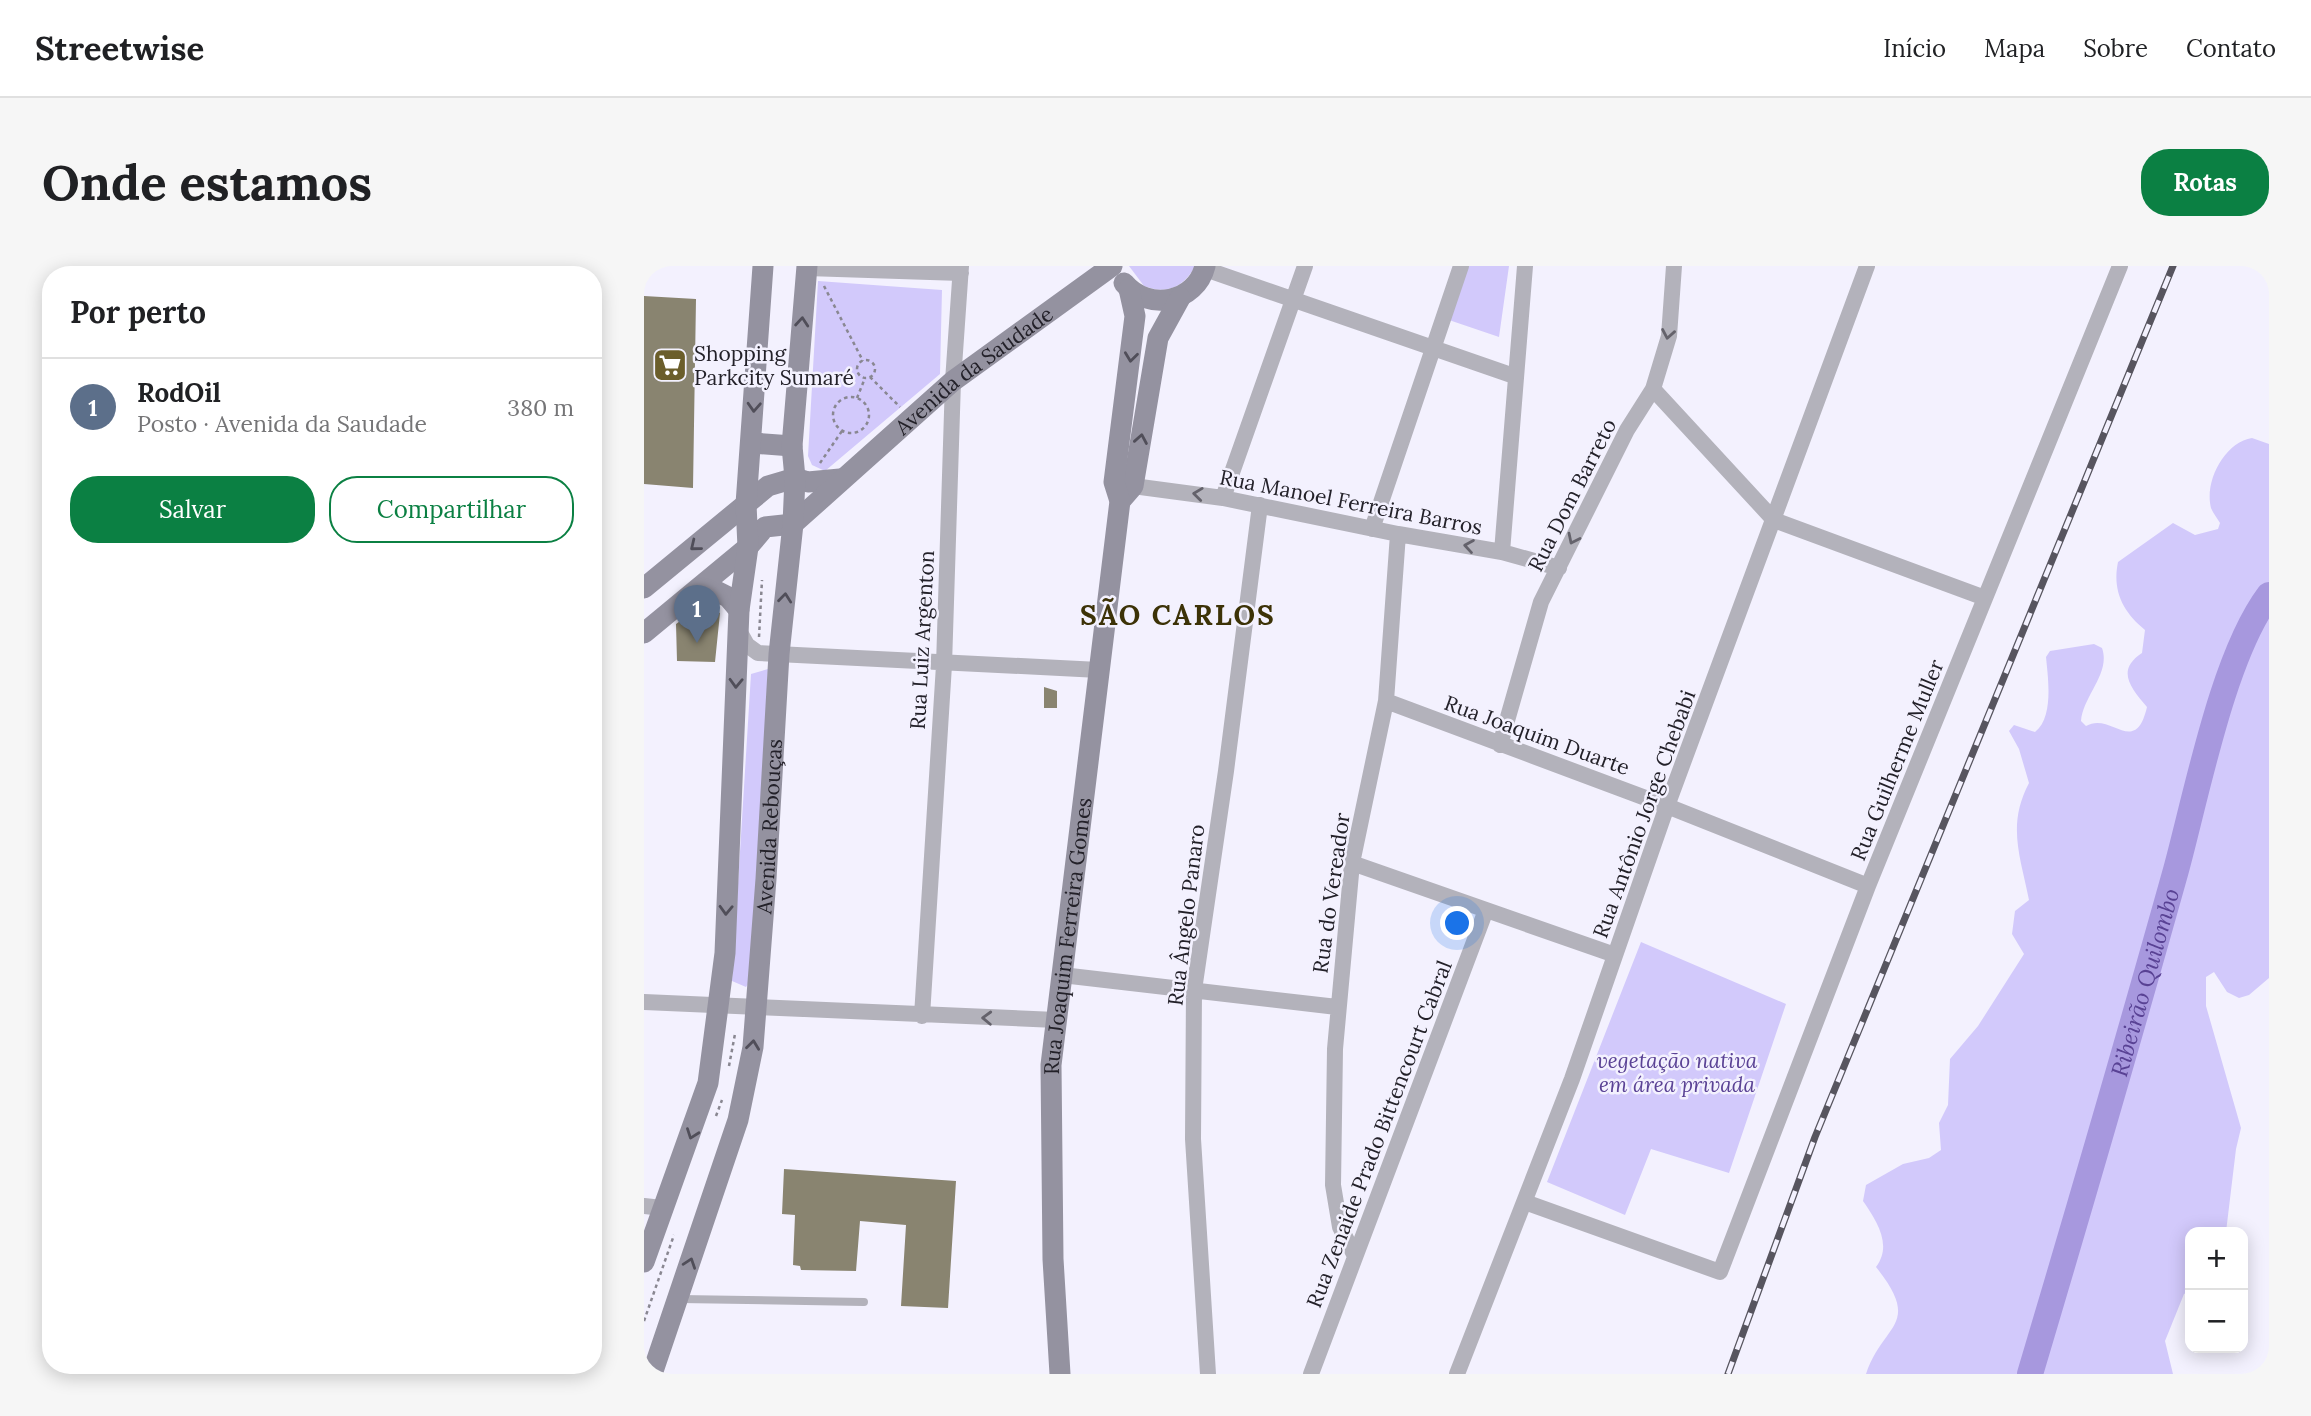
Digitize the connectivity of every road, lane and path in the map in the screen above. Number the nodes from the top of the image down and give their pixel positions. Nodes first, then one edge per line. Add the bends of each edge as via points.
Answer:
1 (763, 266) edge
2 (1114, 266) edge
3 (1306, 266) edge
4 (1461, 266) edge
5 (1525, 266) edge
6 (1674, 266) edge
7 (1867, 266) edge
8 (2120, 266) edge
9 (1205, 267) edge
10 (810, 268) edge
11 (961, 270) edge
12 (1129, 289) junction
13 (1180, 298) junction
14 (1293, 301) junction
15 (1433, 349) junction
16 (863, 361) junction
17 (1514, 376) junction
18 (865, 377) junction
19 (870, 377) junction
20 (953, 381) junction
21 (1653, 389) junction
22 (857, 398) junction
23 (911, 417) junction
24 (842, 431) junction
25 (752, 443) junction
26 (792, 446) junction
27 (840, 478) junction
28 (801, 480) junction
29 (1126, 494) junction
30 (1223, 498) junction
31 (746, 504) junction
32 (1260, 505) junction
33 (1774, 520) junction
34 (793, 524) junction
35 (1372, 528) junction
36 (1398, 534) junction
37 (748, 547) junction
38 (1502, 552) junction
39 (1559, 568) junction
40 (704, 585) junction
41 (644, 588) edge
42 (1985, 598) junction
43 (739, 619) junction
44 (644, 633) edge
45 (779, 654) junction
46 (944, 665) junction
47 (1099, 670) junction
48 (1386, 701) junction
49 (1500, 745) junction
50 (1667, 806) junction
51 (1352, 863) junction
52 (1868, 886) junction
53 (1486, 910) junction
54 (1615, 955) junction
55 (1062, 975) junction
56 (1194, 989) junction
57 (644, 1002) edge
58 (719, 1006) junction
59 (1337, 1007) junction
60 (757, 1008) junction
61 (922, 1016) junction
62 (1056, 1020) junction
63 (1525, 1202) junction
64 (653, 1207) edge
65 (1355, 1255) junction
66 (644, 1261) edge
67 (686, 1273) junction
68 (677, 1299) junction
69 (864, 1302) dead end
70 (652, 1374) edge
71 (1060, 1374) edge
72 (1208, 1374) edge
73 (1311, 1374) edge
74 (1457, 1374) edge

1 -> 25 street, Avenida Rebouças
2 - 12 street
2 - 20 street, Avenida da Saudade
3 - 14 street
4 - 15 street
5 - 17 street
6 -> 21 street, Rua Dom Barreto via 1670,336
7 - 33 street, Rua Antônio Jorge Chebabi
8 - 42 street, Rua Guilherme Muller
9 - 13 street, Rua Joaquim Ferreira Gomes
9 - 14 street
10 - 11 street
10 - 16 path
26 -> 10 street, Avenida Rebouças
11 - 20 street, Rua Luiz Argenton
12 - 13 street via 1154,300
12 -> 29 street, Rua Joaquim Ferreira Gomes via 1135,316 1114,482
29 -> 13 street, Rua Joaquim Ferreira Gomes via 1158,338
14 - 15 street
14 - 30 street
15 - 17 street
15 - 35 street
16 - 18 path via 858,369
16 - 19 path via 875,367
17 - 38 street
18 - 19 path
18 - 22 path
19 - 23 path
20 - 23 street, Avenida da Saudade
20 - 46 street, Rua Luiz Argenton
21 - 33 street
21 -> 39 street, Rua Dom Barreto via 1627,430
22 - 24 path via 844,398 836,405 834,422
22 - 24 path via 869,411 868,423 859,432
23 - 27 street, Avenida da Saudade
24 - 28 path
25 - 26 street
25 - 31 street, Avenida Rebouças
26 - 28 street, Avenida Rebouças
27 - 28 street
27 - 34 street, Avenida da Saudade
28 - 31 street via 768,486
28 - 34 street, Avenida Rebouças
30 -> 29 street, Rua Manoel Ferreira Barros
29 - 47 street, Rua Joaquim Ferreira Gomes
30 - 32 street, Rua Manoel Ferreira Barros
31 - 37 street, Avenida Rebouças
31 -> 41 street
32 - 35 street, Rua Manoel Ferreira Barros
32 - 56 street, Rua Ângelo Panaro
33 - 42 street
33 - 50 street, Rua Antônio Jorge Chebabi
34 - 37 street via 765,527
45 -> 34 street, Avenida Rebouças
35 - 36 street, Rua Manoel Ferreira Barros
38 -> 36 street, Rua Manoel Ferreira Barros
36 - 48 street, Rua do Vereador
37 - 40 street
37 - 43 street, Avenida Rebouças
38 - 39 street, Rua Manoel Ferreira Barros
39 - 49 street, Rua Dom Barreto via 1541,601
40 - 43 street via 728,597
40 - 44 street
42 - 52 street, Rua Guilherme Muller
43 - 45 street via 752,650
43 -> 58 street, Avenida Rebouças
45 - 46 street
45 - 60 street, Avenida Rebouças
46 - 47 street
46 - 61 street, Rua Luiz Argenton
47 - 55 street, Rua Joaquim Ferreira Gomes
48 - 49 street, Rua Joaquim Duarte
48 - 51 street, Rua do Vereador
49 - 50 street, Rua Joaquim Duarte
50 - 52 street, Rua Joaquim Duarte
50 - 54 street, Rua Antônio Jorge Chebabi
51 - 53 street
51 - 59 street, Rua do Vereador
52 - 63 street, Rua Guilherme Muller via 1720,1272
53 - 54 street
53 - 65 street, Rua Zenaide Prado Bittencourt Cabral
54 - 63 street, Rua Antônio Jorge Chebabi
55 - 56 street
55 - 62 street, Rua Joaquim Ferreira Gomes
56 - 59 street
56 - 72 street, Rua Ângelo Panaro via 1193,1139
57 - 58 street
58 - 60 street
58 -> 64 street, Avenida Rebouças via 708,1083 694,1127
59 - 65 street, Rua do Vereador via 1333,1185 1339,1227
60 - 61 street
67 -> 60 street, Avenida Rebouças via 747,1088
62 -> 61 street
62 - 71 street, Rua Joaquim Ferreira Gomes via 1051,1079
63 - 74 street, Rua Antônio Jorge Chebabi
64 - 66 street, Avenida Rebouças
65 - 73 street, Rua Zenaide Prado Bittencourt Cabral
66 - 67 path
67 - 68 street, Avenida Rebouças
68 - 69 lane
68 - 70 street, Avenida Rebouças

